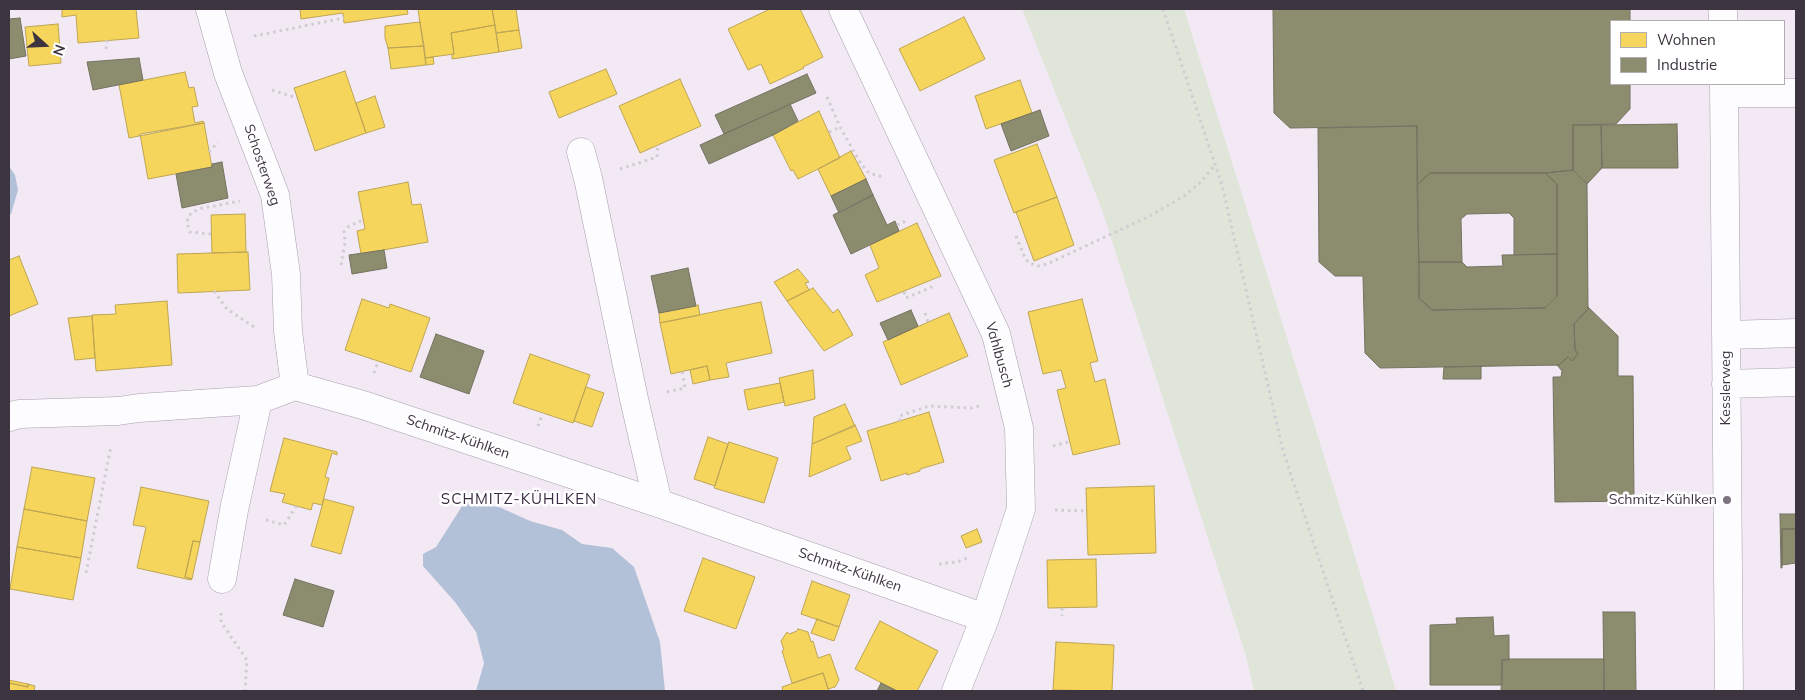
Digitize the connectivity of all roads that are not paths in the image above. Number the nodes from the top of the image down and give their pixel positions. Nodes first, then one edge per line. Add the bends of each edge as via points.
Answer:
1 (210, 9) edge
2 (843, 9) edge
3 (1724, 89) edge
4 (1796, 93) edge
5 (581, 152) dead end
6 (1796, 333) edge
7 (1726, 335) junction
8 (1796, 382) edge
9 (1726, 384) junction
10 (295, 386) junction
11 (258, 400) junction
12 (9, 417) edge
13 (658, 503) junction
14 (224, 568) road end
15 (985, 618) junction
16 (956, 691) edge
17 (1729, 691) edge

1 - 10 street, Schosterweg via 228,73 275,195 286,274 288,332
2 - 15 street, Vahlbusch via 996,334 1019,428 1021,509
3 - 4 street
3 - 7 street, Kesslerweg
5 - 13 street
6 - 7 street
7 - 9 street, Kesslerweg
8 - 9 street
9 - 17 street, Kesslerweg
10 - 11 street
10 - 13 street, Schmitz-Kühlken via 363,405
11 - 12 street
11 - 14 street
13 - 15 street, Schmitz-Kühlken
15 - 16 street, Vahlbusch

